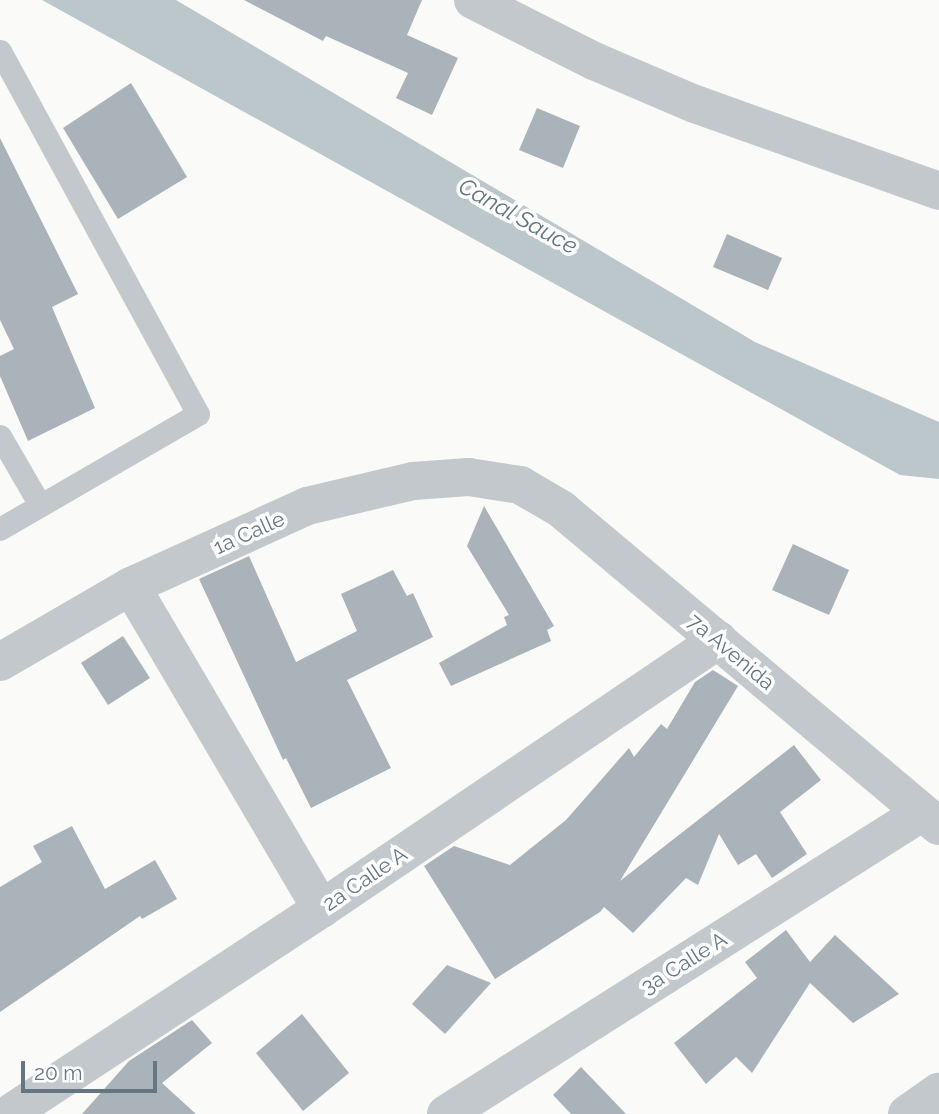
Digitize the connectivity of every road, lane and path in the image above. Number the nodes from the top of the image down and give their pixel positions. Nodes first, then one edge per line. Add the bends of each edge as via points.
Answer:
1 (473, 0) edge
2 (0, 51) edge
3 (939, 191) edge
4 (0, 436) edge
5 (520, 485) joint
6 (40, 505) junction
7 (0, 529) edge
8 (131, 586) junction
9 (718, 640) junction
10 (0, 662) edge
11 (930, 819) edge
12 (321, 909) junction
13 (939, 1092) edge
14 (9, 1114) edge
15 (446, 1114) edge
16 (907, 1114) edge

1 - 3 street via 594,61 695,104
2 - 6 lane via 198,414
4 - 6 lane
5 - 8 street, 1a Calle via 470,477 413,481 307,506
5 - 9 street, 7a Avenida via 561,509
6 - 7 lane
8 - 10 street, 1a Calle
8 - 12 street
9 - 11 street, 7a Avenida
9 - 12 street, 2a Calle A
11 - 15 street, 3a Calle A
12 - 14 street, 2a Calle A
13 - 16 street

